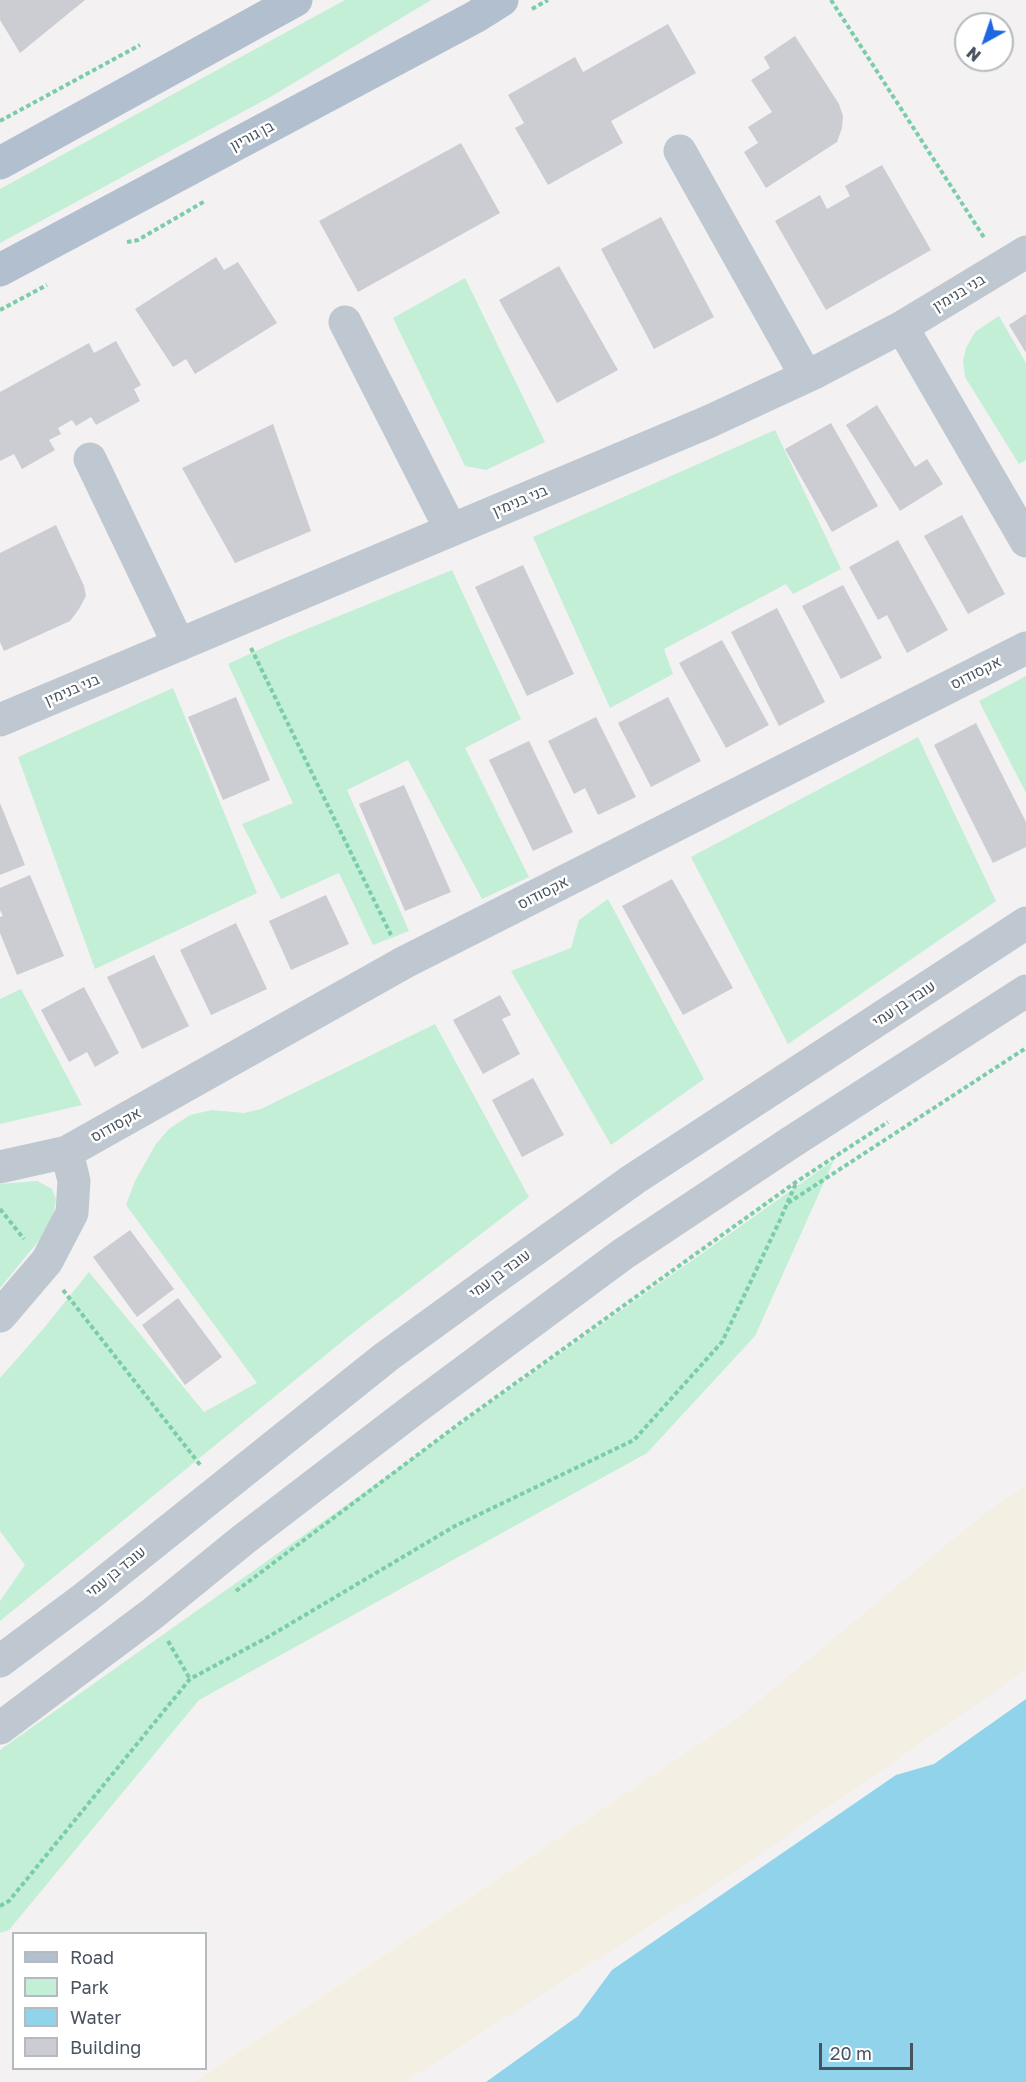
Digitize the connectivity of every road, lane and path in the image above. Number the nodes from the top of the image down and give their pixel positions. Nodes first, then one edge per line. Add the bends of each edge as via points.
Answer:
1 (296, 0) edge
2 (502, 0) edge
3 (831, 0) edge
4 (147, 42) dead end
5 (0, 121) edge
6 (680, 151) dead end
7 (0, 163) edge
8 (1015, 260) edge
9 (0, 270) edge
10 (345, 322) dead end
11 (902, 327) junction
12 (806, 376) junction
13 (90, 459) dead end
14 (452, 530) junction
15 (1026, 540) edge
16 (237, 620) junction
17 (179, 645) junction
18 (1026, 648) edge
19 (0, 720) edge
20 (1026, 923) edge
21 (405, 962) junction
22 (1026, 991) edge
23 (1026, 1048) edge
24 (893, 1119) dead end
25 (793, 1141) junction
26 (67, 1152) junction
27 (0, 1167) edge
28 (796, 1182) junction
29 (787, 1204) junction
30 (0, 1209) edge
31 (43, 1264) junction
32 (0, 1316) edge
33 (219, 1490) junction
34 (234, 1592) dead end
35 (152, 1614) junction
36 (169, 1641) junction
37 (159, 1648) dead end
38 (0, 1661) edge
39 (190, 1679) junction
40 (0, 1728) edge
41 (0, 1906) edge

1 - 7 main road
2 - 9 main road, בן גוריון
3 - 8 path
4 - 5 path
6 - 12 street
8 - 11 street, בני בנימין
10 - 14 street
11 - 12 street, בני בנימין
11 - 15 street
12 - 14 street, בני בנימין via 708,422
13 - 17 street
14 - 16 street, בני בנימין
16 - 17 street, בני בנימין
16 - 21 path
17 - 19 street, בני בנימין
18 - 21 street, אקסודוס
20 - 33 street, עובד בן עמי via 634,1179 386,1357
21 - 26 street, אקסודוס
22 - 25 street
23 - 29 path
24 - 28 path
25 - 28 path
25 - 35 street via 623,1254 525,1326 244,1539
26 - 27 street, אקסודוס
26 - 31 street via 74,1181 72,1213
28 - 29 path
28 - 34 path via 460,1423
29 - 39 path via 722,1342 633,1440 455,1526
30 - 31 path
31 - 32 street
31 - 33 path
33 - 38 street, עובד בן עמי
35 - 36 path
35 - 40 street
36 - 37 path
36 - 39 path
39 - 41 path via 9,1901

